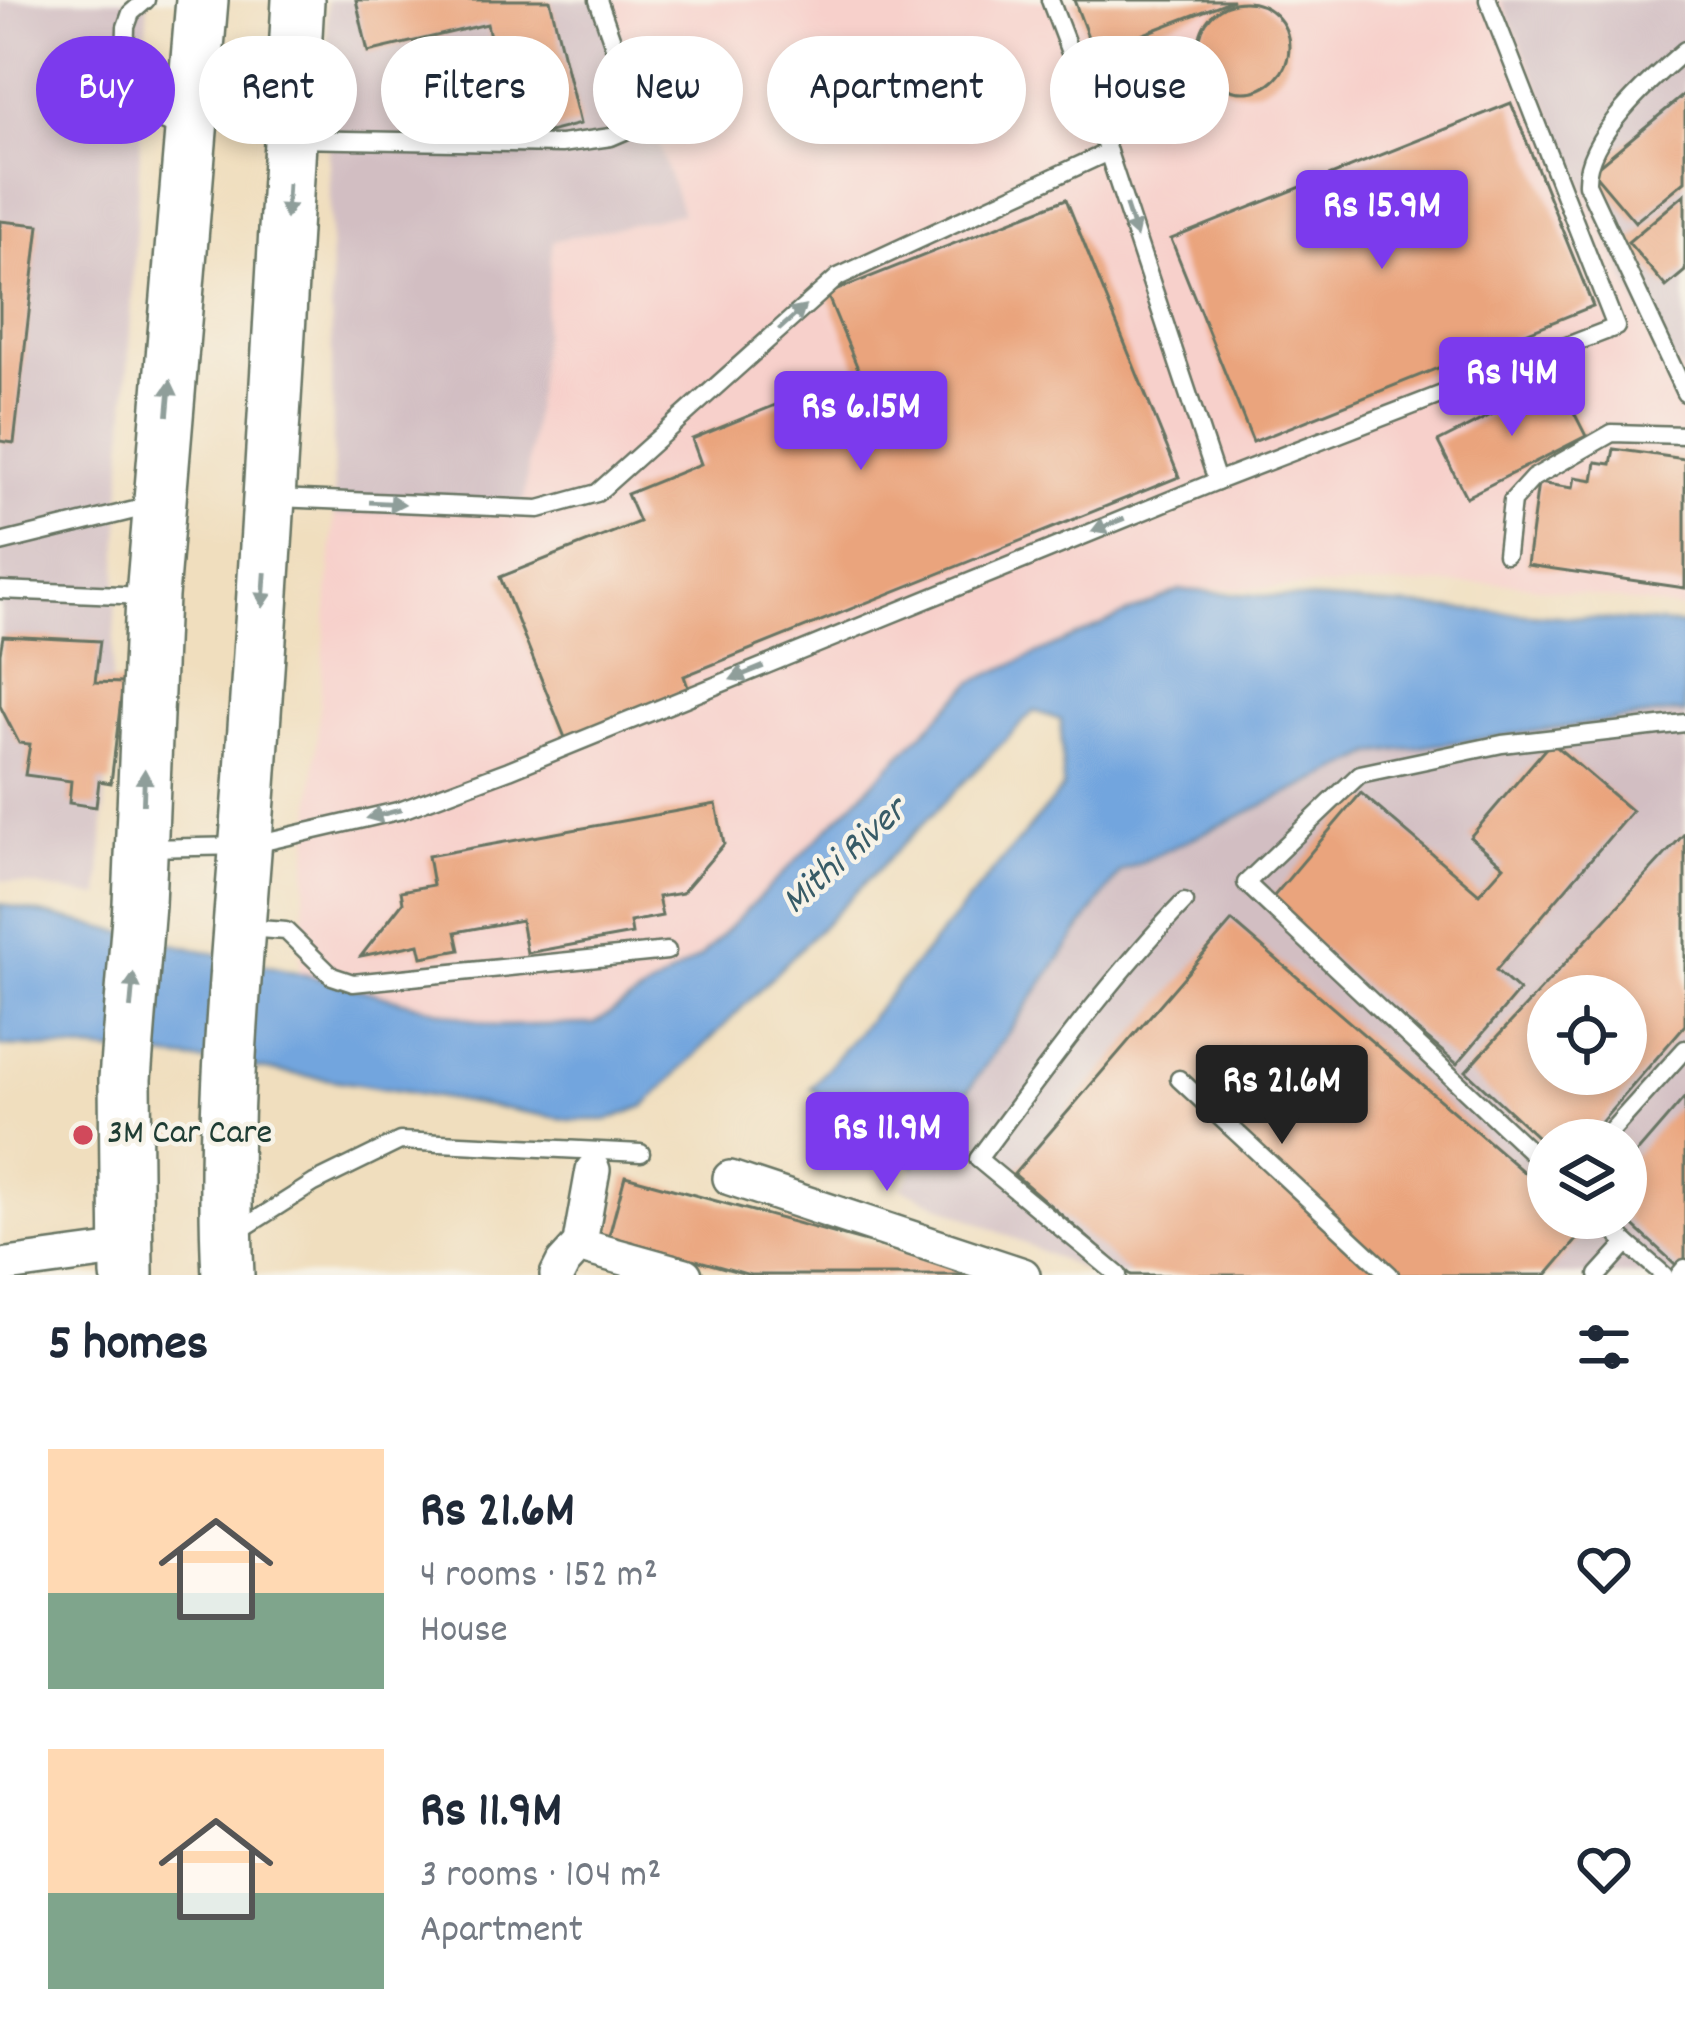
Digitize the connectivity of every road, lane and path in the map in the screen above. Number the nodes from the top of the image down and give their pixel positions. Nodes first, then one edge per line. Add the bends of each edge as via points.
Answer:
1 (146, 0) edge
2 (202, 0) edge
3 (298, 0) edge
4 (598, 0) edge
5 (1050, 0) edge
6 (1488, 0) edge
7 (296, 36) edge
8 (1685, 50) edge
9 (191, 134) junction
10 (357, 140) edge
11 (290, 144) edge
12 (1108, 152) junction
13 (1685, 393) edge
14 (1685, 435) edge
15 (1216, 481) junction
16 (270, 497) junction
17 (160, 503) junction
18 (0, 543) edge
19 (1506, 554) dead end
20 (0, 590) edge
21 (152, 596) junction
22 (1685, 723) edge
23 (246, 847) junction
24 (142, 848) junction
25 (1184, 902) dead end
26 (237, 935) junction
27 (667, 951) dead end
28 (1685, 1049) edge
29 (1179, 1079) dead end
30 (1622, 1119) edge
31 (1527, 1148) edge
32 (640, 1153) dead end
33 (593, 1170) dead end
34 (730, 1178) dead end
35 (1615, 1239) edge
36 (583, 1240) junction
37 (1622, 1249) junction
38 (227, 1257) edge
39 (126, 1262) edge
40 (0, 1266) edge
41 (1685, 1268) edge
42 (556, 1275) edge
43 (685, 1275) edge
44 (1023, 1275) edge
45 (1118, 1275) edge
46 (1390, 1275) edge
47 (1598, 1275) edge
48 (1664, 1275) edge
49 (1679, 1275) edge

1 - 9 lane via 126,27 124,93 136,109
2 - 9 main road
3 - 7 main road
4 - 10 lane via 635,106 625,131 562,145
5 - 12 lane
6 - 15 lane via 1616,327
8 - 13 lane via 1613,120 1586,168
17 -> 9 main road
11 -> 16 main road
12 -> 15 lane
16 -> 12 lane via 539,509 597,493 838,277
14 - 19 lane via 1612,433 1533,478 1512,501
15 -> 23 lane via 509,770 402,810
16 -> 23 main road
17 - 18 lane
17 - 21 main road
20 - 21 lane
24 -> 21 main road
22 - 31 lane via 1502,744 1360,774 1246,883
23 - 24 lane
23 - 26 main road
39 -> 24 main road via 125,1079
25 - 45 lane via 978,1159
26 - 27 lane via 286,931 332,976 353,983
26 - 38 main road
28 - 30 lane
29 - 46 lane
32 - 38 lane via 400,1141 314,1184
33 - 36 street
34 - 44 street
35 - 37 lane
36 - 42 street
36 - 43 street
37 - 47 lane
37 - 48 lane
39 - 40 street
41 - 49 lane

